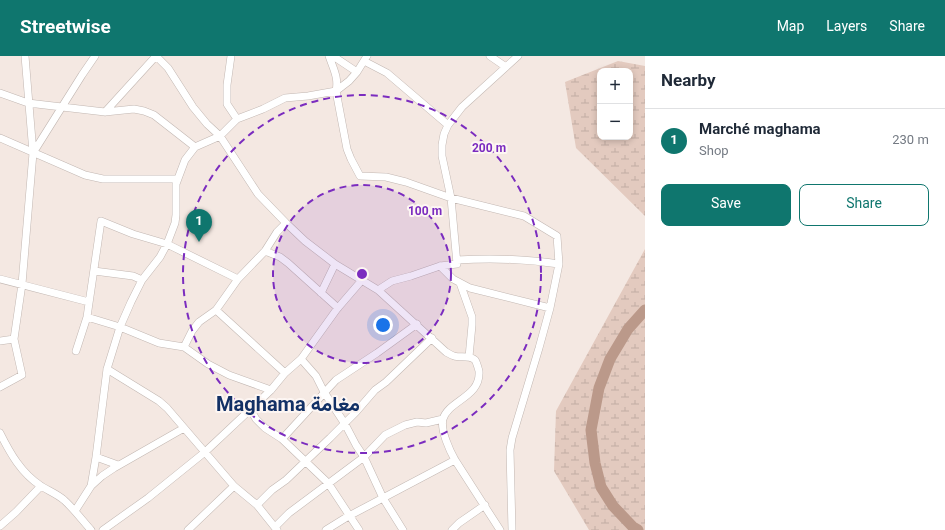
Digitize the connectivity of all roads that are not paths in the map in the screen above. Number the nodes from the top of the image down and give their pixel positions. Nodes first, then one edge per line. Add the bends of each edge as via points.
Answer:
1 (25, 56) edge
2 (95, 56) edge
3 (156, 56) edge
4 (231, 56) edge
5 (329, 56) edge
6 (332, 56) edge
7 (490, 56) edge
8 (518, 56) edge
9 (365, 59) edge
10 (506, 67) junction
11 (357, 72) junction
12 (336, 91) junction
13 (0, 93) edge
14 (28, 103) junction
15 (62, 107) junction
16 (105, 112) junction
17 (237, 119) junction
18 (448, 125) junction
19 (220, 136) junction
20 (0, 138) edge
21 (195, 146) junction
22 (33, 153) junction
23 (177, 179) junction
24 (451, 198) junction
25 (286, 223) junction
26 (167, 244) junction
27 (265, 251) junction
28 (457, 260) junction
29 (335, 264) junction
30 (559, 264) junction
31 (440, 266) junction
32 (94, 271) junction
33 (0, 279) edge
34 (238, 279) junction
35 (142, 280) junction
36 (362, 280) junction
37 (460, 283) junction
38 (22, 284) junction
39 (378, 290) junction
40 (321, 293) junction
41 (89, 302) junction
42 (338, 308) junction
43 (550, 308) junction
44 (216, 310) junction
45 (87, 317) junction
46 (417, 324) junction
47 (120, 327) junction
48 (432, 338) junction
49 (14, 339) junction
50 (0, 341) edge
51 (184, 347) junction
52 (76, 351) dead end
53 (469, 357) junction
54 (301, 359) junction
55 (107, 369) junction
56 (285, 373) junction
57 (0, 387) edge
58 (271, 390) junction
59 (324, 392) junction
60 (250, 409) junction
61 (443, 419) junction
62 (345, 424) junction
63 (184, 428) junction
64 (0, 436) edge
65 (282, 439) junction
66 (205, 452) junction
67 (96, 457) junction
68 (364, 457) junction
69 (455, 460) junction
70 (305, 461) junction
71 (118, 465) junction
72 (328, 483) junction
73 (41, 486) junction
74 (91, 486) junction
75 (234, 486) junction
76 (383, 498) junction
77 (257, 505) junction
78 (485, 505) junction
79 (75, 511) junction
80 (349, 515) junction
81 (0, 526) edge
82 (276, 529) edge
83 (91, 530) edge
84 (103, 530) edge
85 (188, 530) edge
86 (326, 530) edge
87 (360, 530) edge
88 (403, 530) edge
89 (452, 530) edge
90 (500, 530) edge
91 (512, 530) edge

1 - 14 street
2 - 15 street
3 - 16 street
3 - 19 street via 168,68 202,118
4 - 17 street via 227,104
5 - 12 street via 337,77
6 - 11 street
7 - 10 street
8 - 10 street
9 - 11 street
9 - 18 street via 386,73
10 - 18 street via 462,107
11 - 12 street
12 - 17 street via 285,98
12 - 24 street via 347,150 360,176 386,177
13 - 14 street
14 - 15 street
14 - 22 street
15 - 16 street
15 - 22 street
16 - 21 street via 134,109 154,115
17 - 19 street
18 - 24 street via 444,134 442,156
19 - 21 street
19 - 25 street via 258,194
20 - 22 street
21 - 23 street via 185,160
22 - 23 street via 85,175 102,179
22 - 38 street
23 - 26 street via 175,223
24 - 28 street
24 - 30 street via 524,216 557,236
25 - 27 street
25 - 29 street
26 - 32 street via 101,221
26 - 34 street
26 - 35 street
27 - 34 street
27 - 40 street via 288,263
28 - 30 street via 531,260
28 - 31 street via 457,264
29 - 36 street
29 - 40 street
30 - 43 street
31 - 37 street
31 - 39 street via 392,281
32 - 35 street via 132,276
32 - 41 street
33 - 38 street
34 - 44 street
35 - 47 street
36 - 39 street
36 - 42 street
37 - 43 street via 470,288
37 - 53 street via 472,317
38 - 41 street
38 - 49 street
39 - 46 street
40 - 42 street
41 - 45 street
42 - 54 street
43 - 91 street via 512,438
44 - 51 street via 199,322
44 - 56 street
45 - 47 street
45 - 52 street
46 - 48 street
46 - 59 street via 336,380
47 - 51 street via 159,344
47 - 55 street
48 - 53 street via 452,356
48 - 62 street via 375,390
49 - 50 street
49 - 57 street via 22,375
51 - 58 street via 229,375
53 - 61 street via 478,367 477,385
54 - 56 street
54 - 59 street via 316,376
55 - 63 street via 159,401
55 - 67 street
56 - 58 street
58 - 60 street
59 - 62 street
59 - 65 street
60 - 65 street via 265,428
60 - 66 street
61 - 68 street via 426,423 417,422 392,431
61 - 69 street via 445,436
62 - 68 street
62 - 70 street
63 - 66 street
63 - 71 street
64 - 73 street via 17,464
65 - 70 street
66 - 75 street
66 - 84 street
67 - 71 street
67 - 74 street
68 - 72 street
68 - 76 street
69 - 76 street
69 - 78 street
70 - 72 street
70 - 77 street
71 - 74 street
72 - 80 street
72 - 82 street via 289,513
73 - 79 street via 56,494
73 - 81 street
74 - 79 street
75 - 77 street
75 - 85 street
76 - 80 street
76 - 88 street
77 - 82 street
78 - 89 street
78 - 90 street
79 - 83 street
80 - 86 street
80 - 87 street

